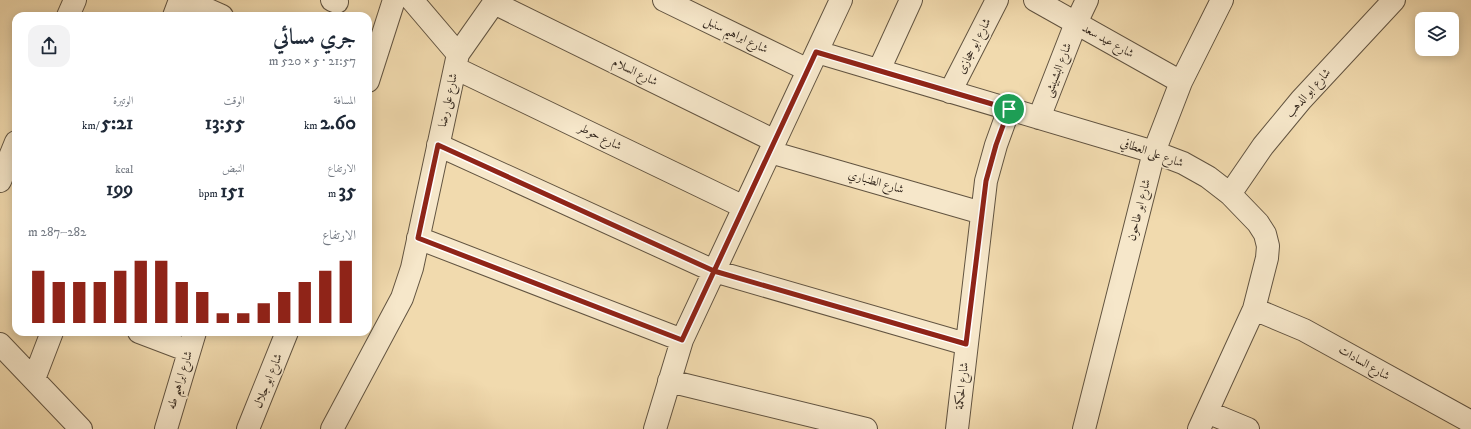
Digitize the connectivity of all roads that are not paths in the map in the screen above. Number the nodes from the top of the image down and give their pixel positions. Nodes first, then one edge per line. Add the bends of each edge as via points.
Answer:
1 (75, 0) edge
2 (180, 0) edge
3 (186, 0) edge
4 (394, 0) edge
5 (412, 0) edge
6 (664, 0) edge
7 (841, 0) edge
8 (911, 0) edge
9 (997, 0) edge
10 (1035, 0) edge
11 (1087, 0) edge
12 (1222, 0) edge
13 (1394, 0) edge
14 (495, 1) edge
15 (70, 12) edge
16 (176, 12) edge
17 (213, 12) edge
18 (1076, 23) junction
19 (456, 61) junction
20 (812, 61) junction
21 (372, 69) edge
22 (879, 70) junction
23 (1181, 82) junction
24 (950, 92) junction
25 (1009, 109) junction
26 (1039, 118) junction
27 (438, 145) junction
28 (773, 146) junction
29 (12, 152) edge
30 (1154, 152) junction
31 (0, 181) edge
32 (1230, 194) junction
33 (744, 207) junction
34 (982, 213) junction
35 (418, 238) junction
36 (714, 271) junction
37 (1254, 309) junction
38 (50, 336) edge
39 (160, 336) edge
40 (285, 336) edge
41 (682, 340) junction
42 (192, 342) edge
43 (966, 344) junction
44 (1, 349) edge
45 (34, 379) junction
46 (669, 381) junction
47 (1468, 416) edge
48 (1203, 420) edge
49 (74, 426) edge
50 (166, 429) edge
51 (248, 429) edge
52 (332, 429) edge
53 (655, 429) edge
54 (866, 429) edge
55 (957, 429) edge
56 (1084, 429) edge
57 (1248, 429) edge

1 - 15 street
2 - 16 street
3 - 17 street
4 - 21 street
5 - 19 street
6 - 20 street, شارع ابراهيم سنبل
7 - 20 street
8 - 22 street
9 - 24 street, شارع ابو حجازى
10 - 18 street, شارع عيد سعد
11 - 18 street, شارع البشبيشى
12 - 23 street, شارع ابو طاحون
13 - 32 street, شارع ابو الدهب via 1296,104
14 - 19 street, شارع على رضا
14 - 28 street, شارع السلام
18 - 23 street, شارع عيد سعد
18 - 26 street, شارع البشبيشى
19 - 27 street, شارع على رضا
19 - 33 street, شارع حوطر
20 - 22 street, شارع على العطافي
20 - 28 street
22 - 24 street, شارع على العطافي
23 - 30 street, شارع ابو طاحون
24 - 25 street, شارع على العطافي
25 - 26 street, شارع على العطافي
25 - 34 street, شارع الحكمة via 988,174
26 - 30 street, شارع على العطافي
27 - 35 street, شارع على رضا
27 - 36 street
28 - 33 street
28 - 34 street, شارع الطنباري
29 - 31 street
30 - 32 street, شارع على العطافي via 1183,163 1208,177
30 - 56 street, شارع ابو طاحون
32 - 37 street, شارع على العطافي via 1258,223 1265,234 1268,246
33 - 36 street
34 - 43 street, شارع الحكمة
35 - 41 street
35 - 52 street, شارع على رضا via 402,298
36 - 41 street
36 - 43 street
37 - 47 street, شارع السادات via 1304,330
37 - 48 street, شارع على العطافي
38 - 45 street
39 - 42 street
40 - 51 street, شارع ابو جلال
41 - 46 street
42 - 50 street, شارع ابراهيم طه
43 - 55 street, شارع الحكمة
44 - 45 street
45 - 49 street
46 - 53 street
46 - 54 street
48 - 57 street

